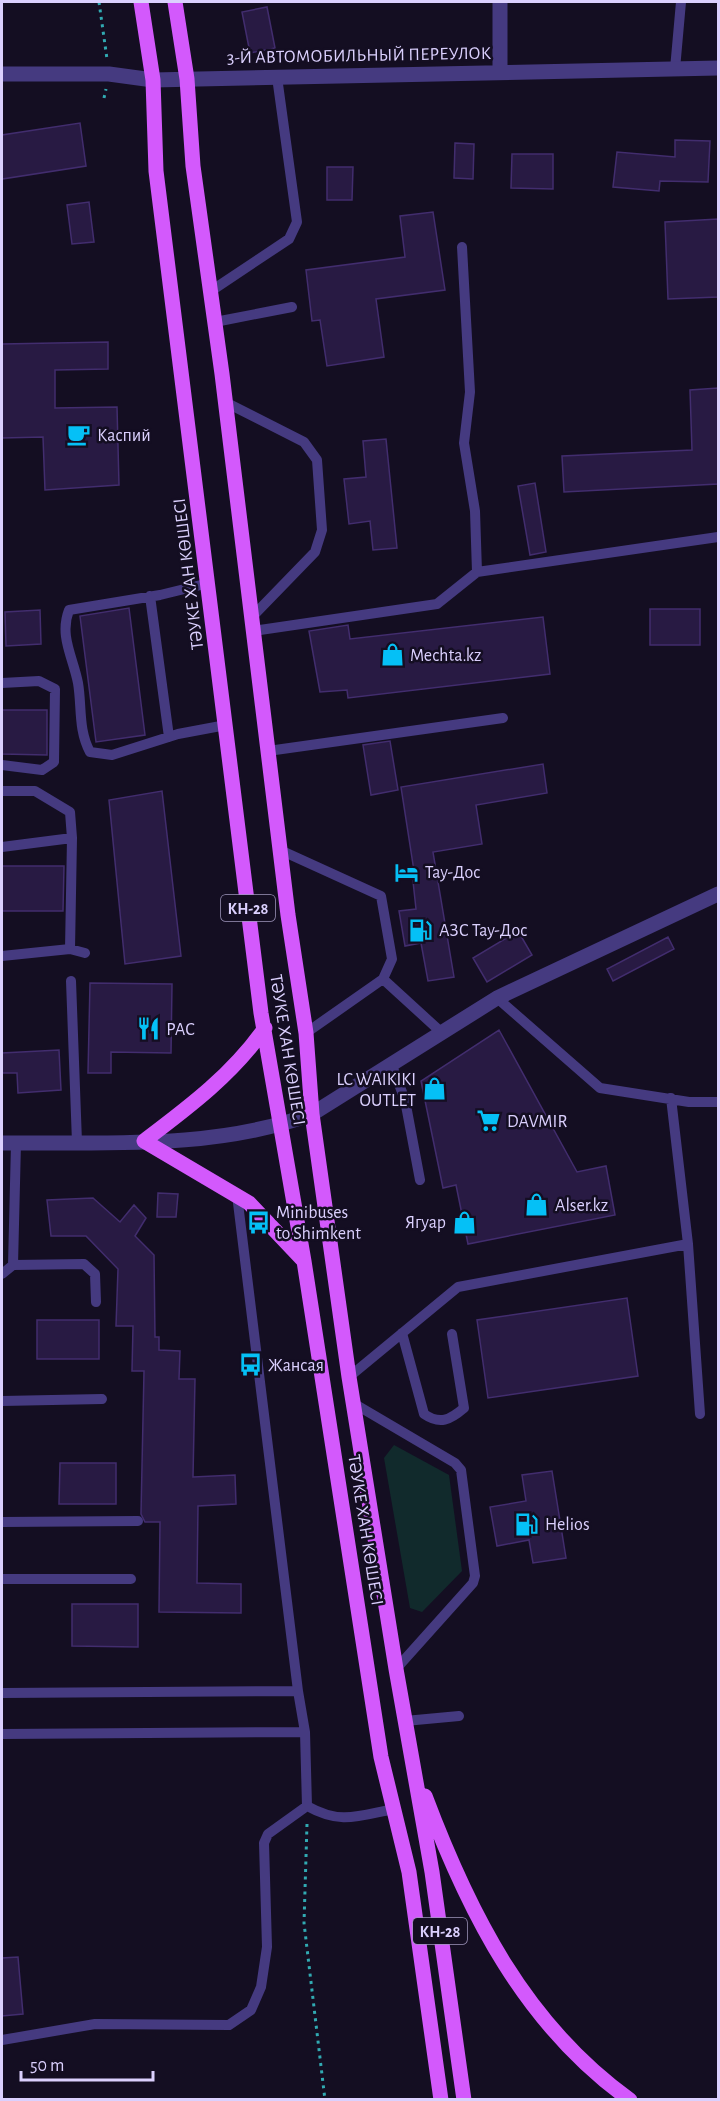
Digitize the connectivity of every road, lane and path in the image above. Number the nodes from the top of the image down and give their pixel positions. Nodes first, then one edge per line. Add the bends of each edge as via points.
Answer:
1 (99, 2) edge
2 (141, 2) edge
3 (175, 2) edge
4 (500, 2) edge
5 (681, 2) edge
6 (718, 68) edge
7 (675, 69) junction
8 (500, 72) junction
9 (2, 74) edge
10 (109, 74) junction
11 (277, 76) junction
12 (187, 79) junction
13 (153, 80) junction
14 (104, 98) dead end
15 (462, 247) dead end
16 (211, 291) junction
17 (292, 307) dead end
18 (215, 322) junction
19 (225, 402) junction
20 (718, 537) edge
21 (477, 572) junction
22 (209, 583) junction
23 (150, 596) junction
24 (252, 624) junction
25 (2, 682) edge
26 (503, 718) dead end
27 (226, 725) junction
28 (169, 737) junction
29 (268, 751) junction
30 (2, 765) edge
31 (2, 791) edge
32 (72, 838) junction
33 (2, 847) edge
34 (280, 850) junction
35 (718, 894) edge
36 (70, 949) junction
37 (85, 953) dead end
38 (2, 956) edge
39 (383, 979) junction
40 (71, 981) dead end
41 (497, 998) junction
42 (265, 1028) junction
43 (441, 1032) junction
44 (306, 1033) junction
45 (391, 1063) junction
46 (671, 1098) junction
47 (718, 1102) edge
48 (312, 1114) junction
49 (280, 1125) junction
50 (144, 1141) junction
51 (77, 1142) junction
52 (9, 1143) edge
53 (420, 1180) dead end
54 (237, 1196) junction
55 (688, 1244) junction
56 (304, 1261) junction
57 (12, 1264) junction
58 (2, 1274) edge
59 (96, 1302) dead end
60 (402, 1334) junction
61 (452, 1334) dead end
62 (349, 1377) junction
63 (102, 1399) dead end
64 (2, 1401) edge
65 (353, 1403) junction
66 (700, 1414) dead end
67 (138, 1521) dead end
68 (2, 1522) edge
69 (2, 1579) edge
70 (131, 1579) dead end
71 (396, 1670) junction
72 (298, 1691) junction
73 (2, 1693) edge
74 (459, 1716) dead end
75 (405, 1721) junction
76 (305, 1732) junction
77 (2, 1734) edge
78 (412, 1762) junction
79 (307, 1806) junction
80 (394, 1809) junction
81 (2, 2040) edge
82 (325, 2100) edge
83 (441, 2100) edge
84 (464, 2100) edge
85 (630, 2100) edge

1 - 10 path
2 - 13 main road, ТӘУКЕ ХАН КӨШЕСІ / КН-28
3 - 12 main road, ТӘУКЕ ХАН КӨШЕСІ / КН-28
4 - 8 street
5 - 7 lane
6 - 7 street, 3-Й АВТОМОБИЛЬНЫЙ ПЕРЕУЛОК
7 - 8 street, 3-Й АВТОМОБИЛЬНЫЙ ПЕРЕУЛОК
8 - 11 street, 3-Й АВТОМОБИЛЬНЫЙ ПЕРЕУЛОК
9 - 10 street, 3-Й АВТОМОБИЛЬНЫЙ ПЕРЕУЛОК
10 - 13 street, 3-Й АВТОМОБИЛЬНЫЙ ПЕРЕУЛОК
10 - 14 path
11 - 12 street, 3-Й АВТОМОБИЛЬНЫЙ ПЕРЕУЛОК
11 - 16 lane via 297,222 289,239
12 - 13 street, 3-Й АВТОМОБИЛЬНЫЙ ПЕРЕУЛОК
12 - 16 main road, ТӘУКЕ ХАН КӨШЕСІ / КН-28 via 193,166
13 - 22 main road, ТӘУКЕ ХАН КӨШЕСІ / КН-28 via 156,171
15 - 21 lane via 470,392 464,443 476,511
16 - 18 main road, ТӘУКЕ ХАН КӨШЕСІ / КН-28
17 - 18 lane
18 - 19 main road, ТӘУКЕ ХАН КӨШЕСІ / КН-28
19 - 24 main road, ТӘУКЕ ХАН КӨШЕСІ / КН-28
19 - 24 lane via 304,442 317,460 322,530 315,552
20 - 21 lane
21 - 24 lane via 437,604
22 - 23 lane
22 - 27 main road, ТӘУКЕ ХАН КӨШЕСІ / КН-28
23 - 28 lane
23 - 28 lane via 69,610 65,620 66,647 78,683 83,740 90,752 112,755
24 - 29 main road, ТӘУКЕ ХАН КӨШЕСІ / КН-28
25 - 30 lane via 39,681 55,689 54,762 42,770
26 - 29 lane
27 - 28 lane
27 - 42 main road, ТӘУКЕ ХАН КӨШЕСІ / КН-28
29 - 34 main road, ТӘУКЕ ХАН КӨШЕСІ / КН-28
31 - 32 lane via 35,791 70,812
32 - 33 lane
32 - 36 lane
34 - 39 lane via 381,896 392,958
34 - 44 main road, ТӘУКЕ ХАН КӨШЕСІ / КН-28
35 - 41 street
36 - 37 lane
36 - 38 lane
39 - 43 lane
39 - 44 lane
40 - 51 lane
41 - 43 street
41 - 46 lane via 600,1088
42 - 49 main road, ТӘУКЕ ХАН КӨШЕСІ / КН-28
42 - 50 main road via 247,1054 207,1093
43 - 45 street
44 - 48 main road, ТӘУКЕ ХАН КӨШЕСІ / КН-28
45 - 48 street
45 - 53 lane via 405,1100
46 - 47 lane
46 - 55 lane
48 - 49 street
48 - 62 main road, ТӘУКЕ ХАН КӨШЕСІ / КН-28
49 - 50 street via 238,1134
49 - 56 main road, ТӘУКЕ ХАН КӨШЕСІ / КН-28
50 - 51 street
50 - 54 main road
51 - 52 street
52 - 57 lane
54 - 56 main road via 249,1203
54 - 72 lane
55 - 60 lane via 458,1287
55 - 66 lane
56 - 80 main road, ТӘУКЕ ХАН КӨШЕСІ / КН-28 via 381,1757
57 - 58 lane
57 - 59 lane via 84,1264 95,1274
60 - 61 lane via 424,1414 434,1421 445,1421 464,1408
60 - 62 lane
62 - 65 main road, ТӘУКЕ ХАН КӨШЕСІ / КН-28
63 - 64 lane
65 - 71 main road, ТӘУКЕ ХАН КӨШЕСІ / КН-28
65 - 71 lane via 461,1470 475,1576
67 - 68 lane
69 - 70 lane
71 - 75 main road, ТӘУКЕ ХАН КӨШЕСІ / КН-28
72 - 73 lane
72 - 76 lane
74 - 75 lane
75 - 78 main road, ТӘУКЕ ХАН КӨШЕСІ / КН-28
76 - 77 lane
76 - 79 lane
78 - 84 main road, ТӘУКЕ ХАН КӨШЕСІ / КН-28 via 432,1872
78 - 85 main road via 452,1867 523,1995 566,2045
79 - 80 lane via 326,1817 340,1819
79 - 81 lane via 268,1834 264,1843 267,1947 261,1987 251,2010 230,2025 95,2024
79 - 82 path via 304,1923
80 - 83 main road, ТӘУКЕ ХАН КӨШЕСІ / КН-28 via 409,1872

